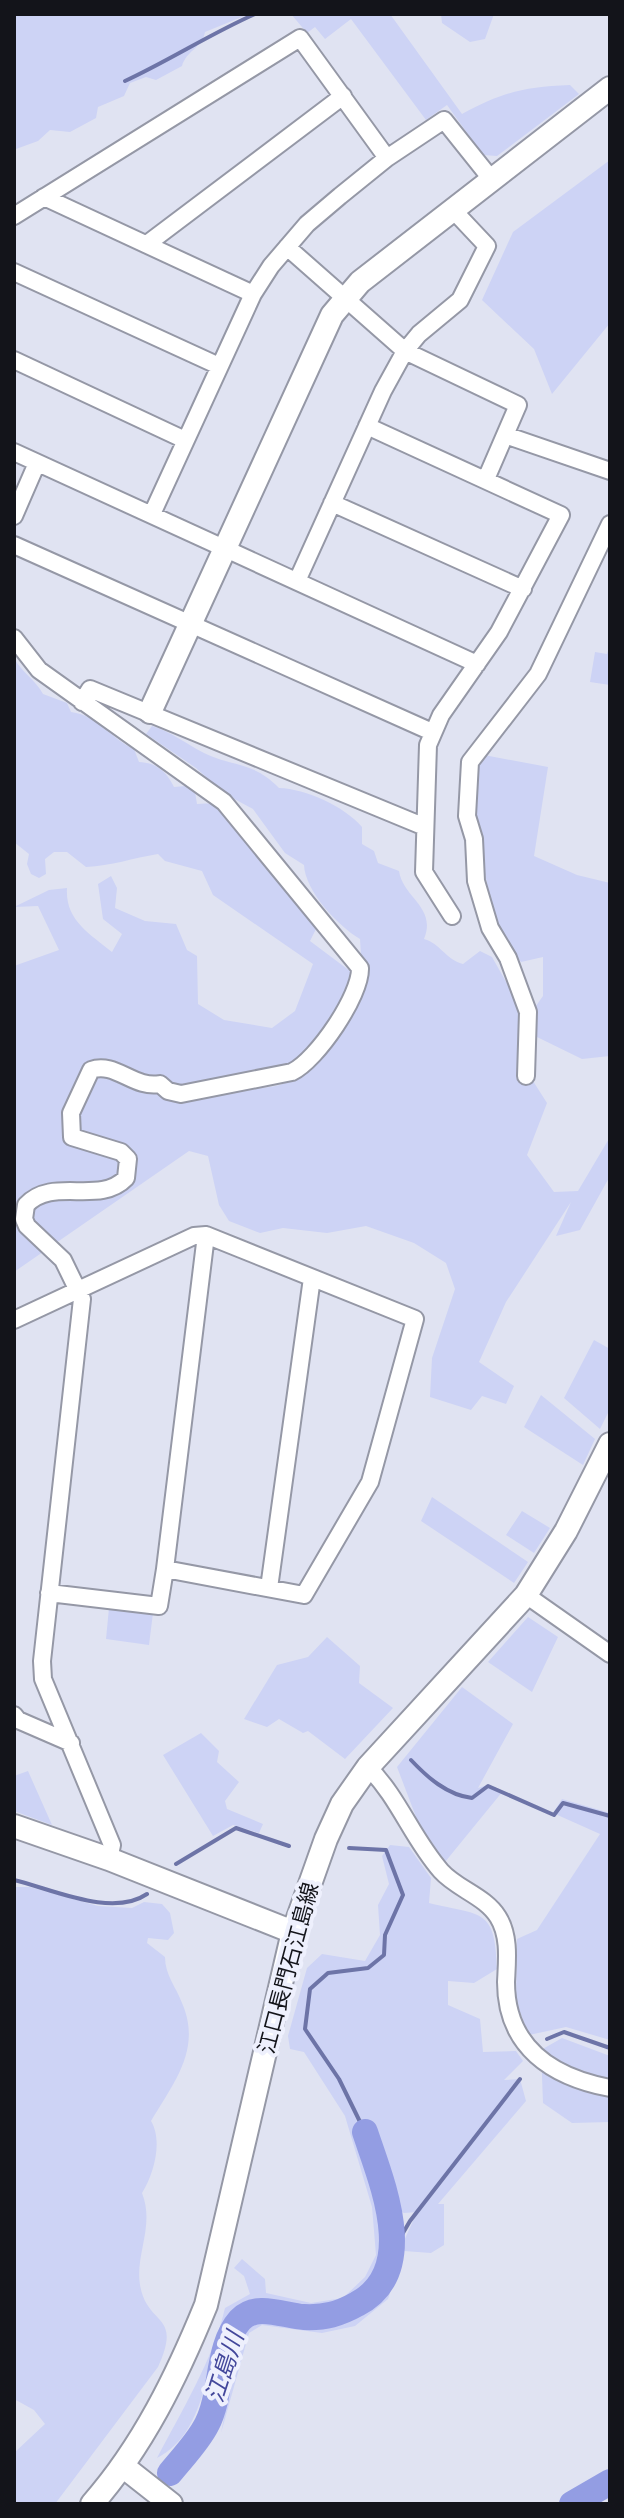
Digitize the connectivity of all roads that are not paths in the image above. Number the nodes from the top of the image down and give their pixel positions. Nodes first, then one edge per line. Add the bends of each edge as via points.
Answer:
1 (610, 88) edge
2 (343, 96) junction
3 (387, 158) junction
4 (492, 180) junction
5 (44, 197) junction
6 (454, 211) junction
7 (14, 216) edge
8 (147, 244) junction
9 (287, 247) junction
10 (14, 272) edge
11 (253, 294) junction
12 (346, 300) junction
13 (405, 351) junction
14 (14, 360) edge
15 (219, 366) junction
16 (367, 426) junction
17 (505, 435) junction
18 (185, 440) junction
19 (14, 452) edge
20 (37, 463) junction
21 (610, 471) edge
22 (486, 479) junction
23 (332, 503) junction
24 (152, 514) junction
25 (14, 516) edge
26 (610, 524) edge
27 (14, 545) edge
28 (223, 549) junction
29 (297, 581) junction
30 (523, 589) junction
31 (191, 626) junction
32 (14, 638) edge
33 (477, 664) junction
34 (82, 702) junction
35 (150, 712) junction
36 (432, 732) junction
37 (425, 827) junction
38 (452, 916) dead end
39 (526, 1076) dead end
40 (206, 1235) junction
41 (312, 1278) junction
42 (79, 1288) junction
43 (14, 1320) edge
44 (610, 1444) edge
45 (165, 1569) junction
46 (269, 1588) junction
47 (49, 1593) junction
48 (526, 1595) junction
49 (610, 1654) edge
50 (14, 1715) edge
51 (71, 1743) junction
52 (368, 1767) junction
53 (14, 1826) edge
54 (109, 1859) junction
55 (293, 1932) junction
56 (610, 2088) edge
57 (124, 2467) junction
58 (92, 2504) edge
59 (171, 2504) edge

1 - 4 main road
2 - 3 street
2 - 5 street via 300,38
2 - 8 street
3 - 4 street via 444,120
3 - 9 street
4 - 6 main road
5 - 7 street
5 - 8 street
6 - 12 main road via 360,282
6 - 13 street via 487,246 460,300
8 - 11 street
9 - 11 street
9 - 12 street
10 - 15 street
11 - 15 street
12 - 13 street
12 - 28 main road via 332,315
13 - 16 street
13 - 17 street via 518,405
14 - 18 street
15 - 18 street
16 - 22 street
16 - 23 street
17 - 21 street
17 - 22 street
18 - 24 street
19 - 20 street
20 - 24 street
20 - 25 street
22 - 30 street via 561,515
23 - 29 street
23 - 30 street
24 - 28 street
26 - 39 street via 538,674 470,762 467,816 476,881 490,928 508,958 528,1012
27 - 31 street
28 - 29 street
28 - 31 main road
29 - 33 street
30 - 33 street
31 - 35 main road
31 - 36 street
32 - 34 street via 39,670
33 - 36 street
34 - 35 street via 90,689
34 - 42 street via 224,802 342,941 360,976 324,1044 292,1072 181,1094 160,1084 136,1083 106,1068 91,1070 71,1113 72,1137 121,1152 128,1159 126,1178 110,1189 44,1191 26,1205 24,1219 63,1260
35 - 37 street
36 - 37 street via 425,765
37 - 38 street via 424,872
40 - 41 street
40 - 42 street
40 - 45 street
41 - 46 street
41 - 46 street via 415,1319 370,1482 304,1595
42 - 43 street
42 - 47 street via 82,1299
44 - 48 main road, 江口長門石江島線
45 - 46 street
45 - 47 street via 159,1606
47 - 51 street via 43,1679
48 - 49 street
48 - 52 main road, 江口長門石江島線
50 - 51 street
51 - 54 street via 112,1845
52 - 55 main road, 江口長門石江島線 via 326,1839
52 - 56 street via 389,1788 418,1843 444,1875 498,1917 507,1943 506,1988 515,2033 528,2050 565,2076
53 - 54 main road
54 - 55 main road
55 - 57 main road, 江口長門石江島線 via 206,2305 186,2354
57 - 58 main road, 江口長門石江島線
57 - 59 main road

